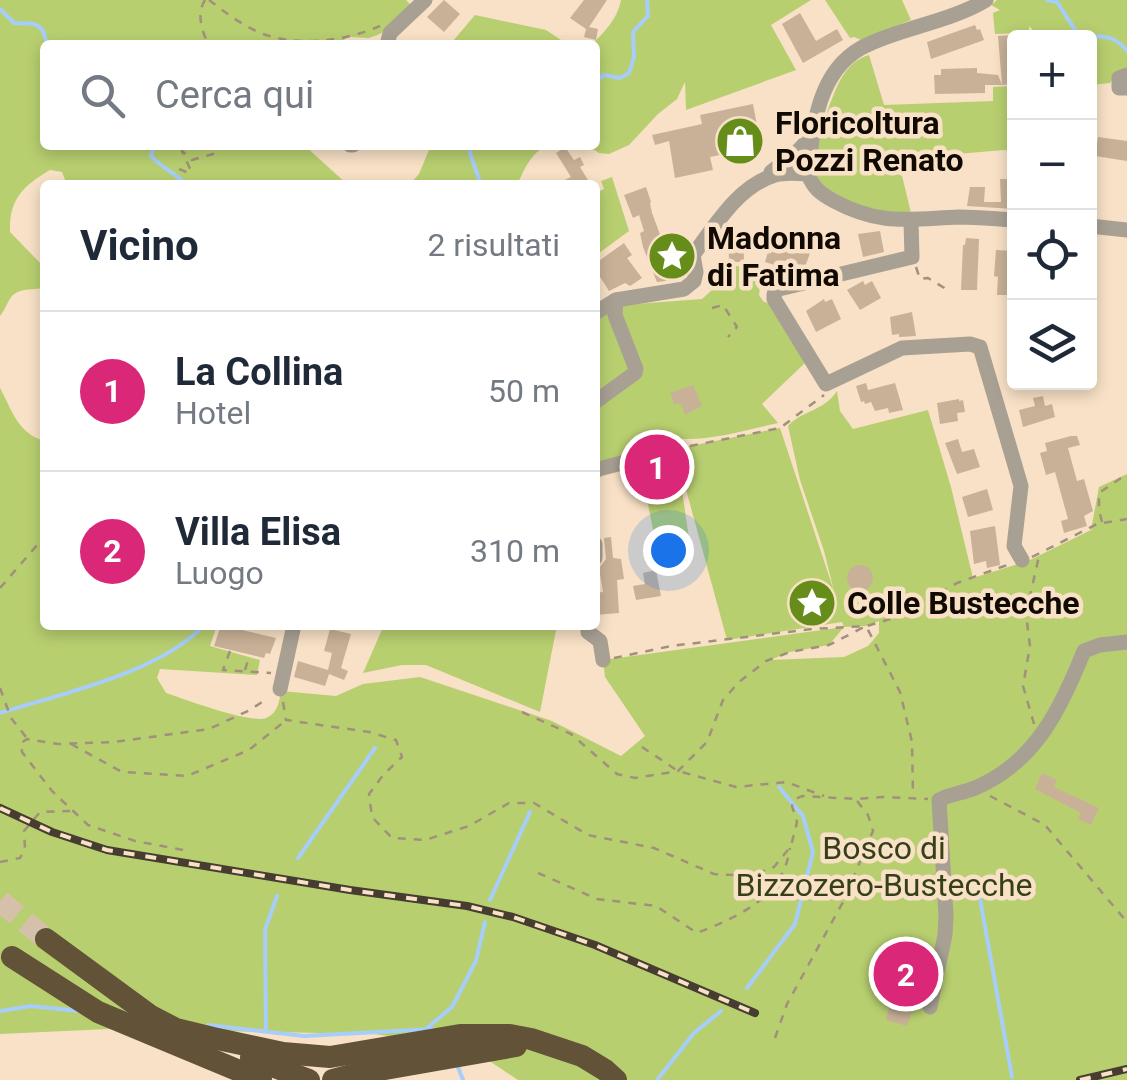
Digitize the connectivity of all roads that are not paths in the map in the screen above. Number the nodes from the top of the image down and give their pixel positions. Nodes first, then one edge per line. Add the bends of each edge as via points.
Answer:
1 (425, 0) edge
2 (986, 0) edge
3 (388, 40) edge
4 (1127, 74) edge
5 (1127, 88) edge
6 (812, 135) junction
7 (808, 174) junction
8 (760, 181) junction
9 (1007, 220) edge
10 (911, 221) junction
11 (1097, 227) edge
12 (1127, 230) edge
13 (616, 300) junction
14 (600, 310) edge
15 (600, 398) edge
16 (674, 450) road end
17 (600, 469) edge
18 (1030, 557) road end
19 (293, 630) edge
20 (588, 630) edge
21 (1127, 642) edge
22 (603, 660) road end
23 (281, 682) road end
24 (46, 939) tunnel mouth
25 (12, 957) dead end
26 (930, 1007) dead end
27 (176, 1028) junction
28 (500, 1042) junction
29 (262, 1080) edge
30 (309, 1080) edge
31 (333, 1080) edge
32 (616, 1080) edge

1 - 3 street
2 - 6 street via 848,57 823,92
4 - 5 street via 1117,83
6 - 7 street
6 - 8 street
7 - 8 street
7 - 10 street via 821,194 848,208
8 - 13 street via 693,254 694,281 684,289
9 - 10 street
10 - 18 street via 912,256 779,289 774,300 826,384 902,348 980,347 1020,486 1014,546
11 - 12 street
13 - 14 street
13 - 15 street via 615,315 636,369
16 - 17 street
19 - 23 street
20 - 22 street via 600,640
21 - 26 street via 1084,651 1046,732 1007,770 939,800 946,914
24 - 27 highway
25 - 29 highway via 98,1012
27 - 28 highway via 250,1048 330,1057 460,1035
27 - 30 highway
28 - 31 highway
28 - 32 highway via 554,1046

